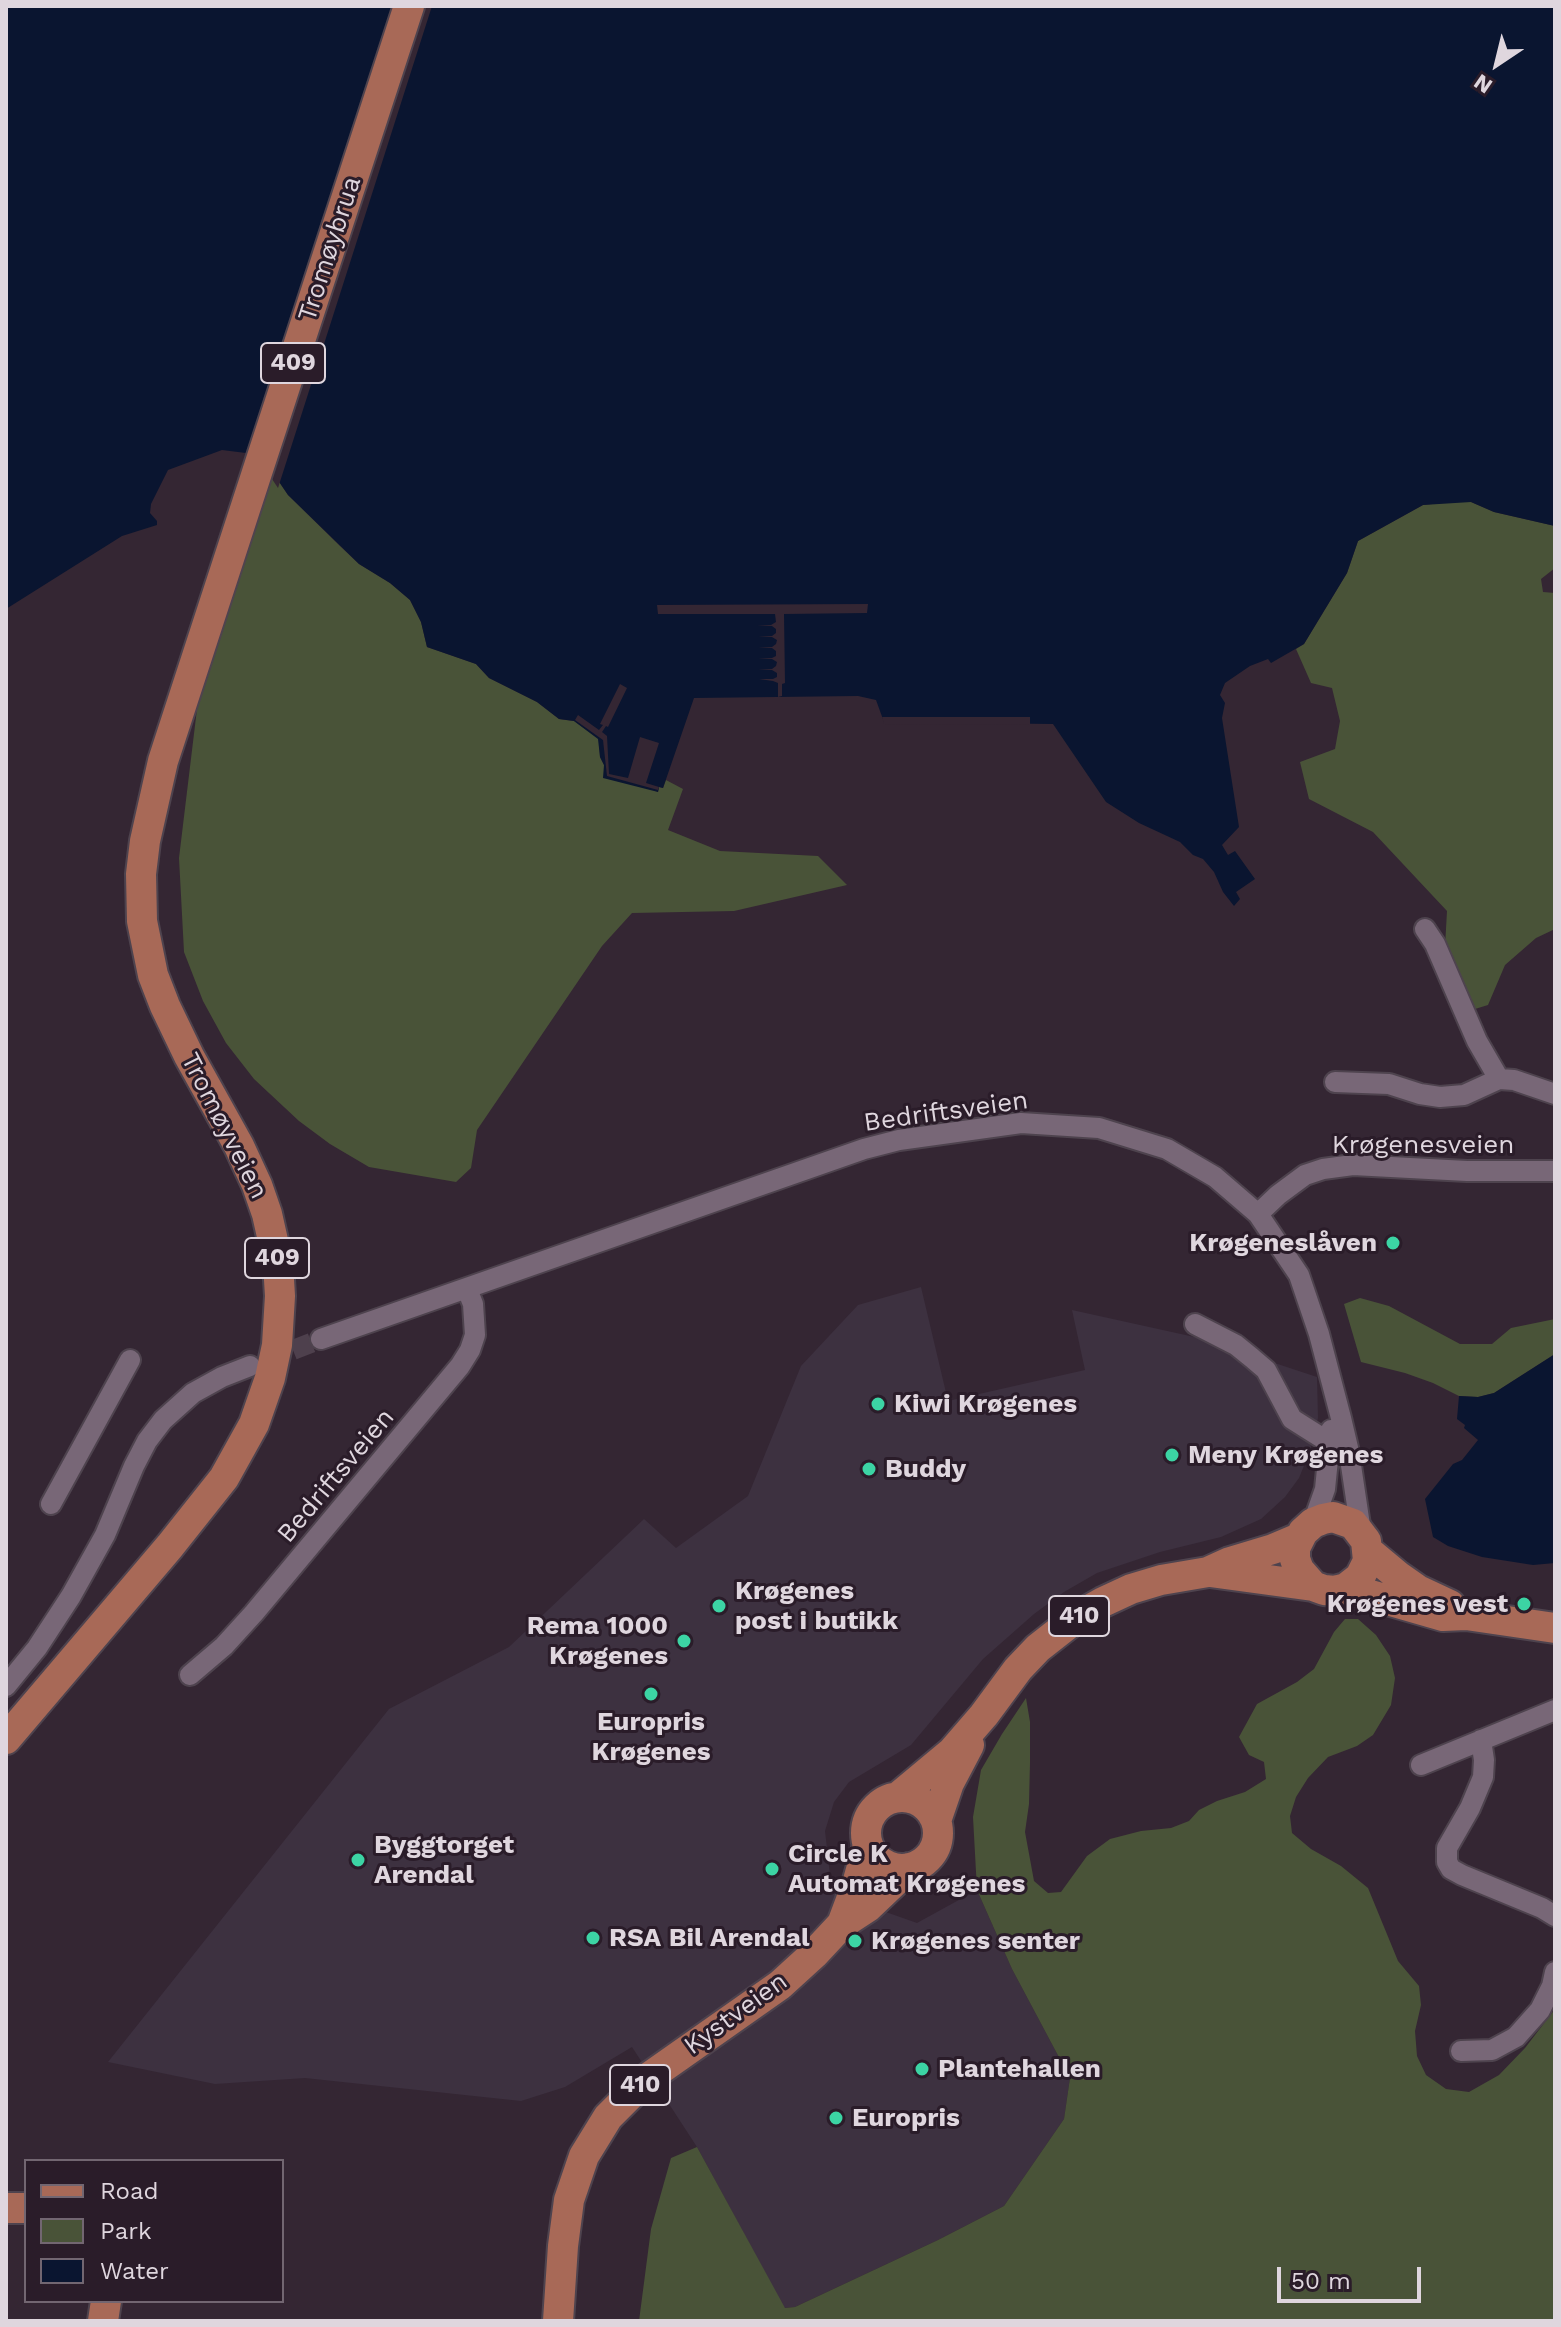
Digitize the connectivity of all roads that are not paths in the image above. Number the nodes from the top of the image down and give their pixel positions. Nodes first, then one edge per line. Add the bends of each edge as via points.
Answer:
1 (409, 6) edge
2 (177, 721) joint
3 (1425, 929) dead end
4 (1499, 1079) junction
5 (1335, 1082) dead end
6 (1555, 1094) edge
7 (1555, 1171) edge
8 (1258, 1214) junction
9 (467, 1289) junction
10 (1195, 1324) dead end
11 (321, 1339) tunnel mouth
12 (130, 1360) dead end
13 (250, 1366) tunnel mouth
14 (1329, 1370) junction
15 (1330, 1443) junction
16 (51, 1504) dead end
17 (1306, 1530) junction
18 (1364, 1542) junction
19 (1208, 1572) junction
20 (1313, 1586) junction
21 (1346, 1588) junction
22 (1466, 1615) junction
23 (1555, 1628) edge
24 (190, 1675) dead end
25 (6, 1686) edge
26 (1555, 1710) edge
27 (984, 1715) junction
28 (6, 1739) edge
29 (1481, 1740) junction
30 (1421, 1765) dead end
31 (898, 1797) junction
32 (936, 1821) junction
33 (868, 1845) junction
34 (909, 1868) junction
35 (1555, 1916) edge
36 (842, 1924) junction
37 (1555, 1972) edge
38 (1461, 2051) dead end
39 (558, 2321) edge

1 - 2 main road, Tromøybrua / 409
2 - 28 main road, Tromøyveien / 409 via 145,841 142,921 165,1006 239,1146 267,1214 279,1285 277,1345 254,1424 224,1478
3 - 4 street
4 - 5 street, Krøgenesveien via 1464,1095 1440,1097 1389,1084
4 - 6 street
7 - 8 street, Krøgenesveien via 1353,1165 1323,1169 1305,1175
8 - 9 street, Bedriftsveien via 1215,1177 1167,1149 1099,1128 1021,1123 864,1149
8 - 14 street, Bedriftsveien via 1299,1275
9 - 11 street, Bedriftsveien
9 - 24 street, Bedriftsveien via 475,1335 460,1366 254,1613
10 - 15 street via 1236,1345 1266,1370 1292,1419
12 - 16 street
13 - 25 street via 193,1393 155,1430 71,1596
14 - 15 street, Bedriftsveien
14 - 18 street, Bedriftsveien
15 - 17 street, Bedriftsveien via 1325,1489
17 - 18 main road, 410 via 1333,1517 1353,1524
17 - 19 main road, 410 via 1273,1549
17 - 20 main road via 1295,1559
18 - 21 main road via 1368,1561
18 - 22 main road, 410 via 1398,1576
19 - 20 main road, 410
19 - 27 main road, 410 via 1131,1589 1080,1615 1038,1648
20 - 21 main road, 410
21 - 22 main road, 410 via 1443,1616
22 - 23 main road, 410
26 - 29 street
27 - 31 main road, 410 via 952,1752
27 - 32 main road, 410
29 - 30 street
29 - 35 street via 1483,1777 1447,1848 1447,1862 1462,1875
31 - 32 main road via 925,1805
31 - 33 main road, 410 via 873,1811
32 - 34 main road, 410 via 932,1854
33 - 34 main road via 887,1866
33 - 36 main road, Kystveien / 410
34 - 36 main road, Kystveien / 410
36 - 39 main road, Kystveien / 410 via 780,1985 645,2080 601,2126 569,2200
37 - 38 street via 1540,2010 1516,2037 1492,2050

